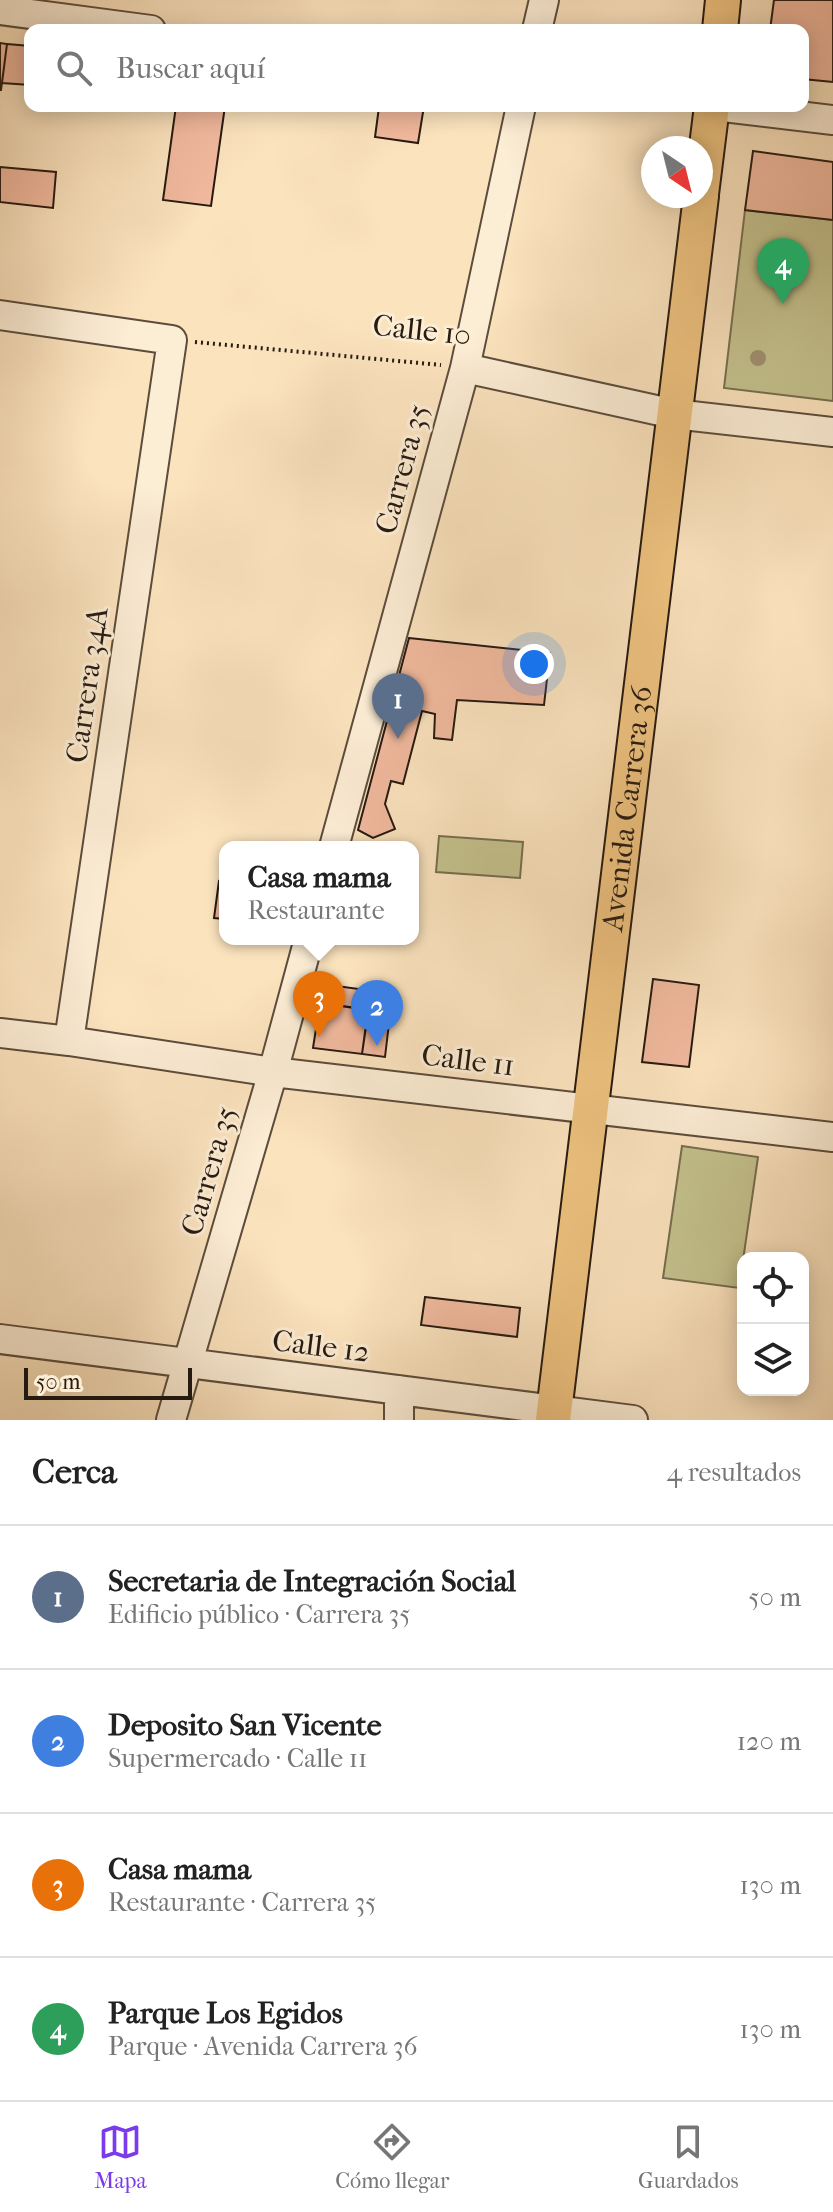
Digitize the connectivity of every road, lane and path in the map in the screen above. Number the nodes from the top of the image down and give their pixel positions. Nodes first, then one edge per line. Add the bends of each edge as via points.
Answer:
1 (544, 0) edge
2 (723, 0) edge
3 (0, 10) edge
4 (106, 24) edge
5 (538, 24) edge
6 (721, 24) edge
7 (520, 112) edge
8 (712, 112) edge
9 (764, 112) edge
10 (833, 120) edge
11 (709, 136) edge
12 (699, 208) edge
13 (0, 315) edge
14 (172, 340) junction
15 (465, 368) junction
16 (674, 414) junction
17 (833, 432) edge
18 (336, 841) edge
19 (307, 945) edge
20 (0, 1033) edge
21 (69, 1041) junction
22 (273, 1072) junction
23 (590, 1108) junction
24 (833, 1137) edge
25 (0, 1339) edge
26 (188, 1363) junction
27 (399, 1390) junction
28 (483, 1410) edge
29 (554, 1415) edge
30 (171, 1420) edge
31 (399, 1420) edge
32 (633, 1420) edge

1 - 5 street
2 - 6 main road
3 - 4 street
7 - 15 street, Carrera 35
8 - 11 main road, Avenida Carrera 36
9 - 10 street
12 - 16 main road, Avenida Carrera 36
13 - 14 street
14 - 15 path, Calle 10
14 - 21 street, Carrera 34A
15 - 16 street, Calle 10
15 - 18 street, Carrera 35
16 - 17 street, Calle 10
16 - 23 main road, Avenida Carrera 36
19 - 22 street, Carrera 35
20 - 21 street, Calle 11
21 - 22 street, Calle 11
22 - 23 street, Calle 11
22 - 26 street, Carrera 35
23 - 24 street, Calle 11
23 - 29 main road, Avenida Carrera 36
25 - 26 street, Calle 12
26 - 27 street, Calle 12
26 - 30 street, Carrera 35
27 - 28 street, Calle 12
27 - 31 street
28 - 29 street, Calle 12
29 - 32 street, Calle 12

